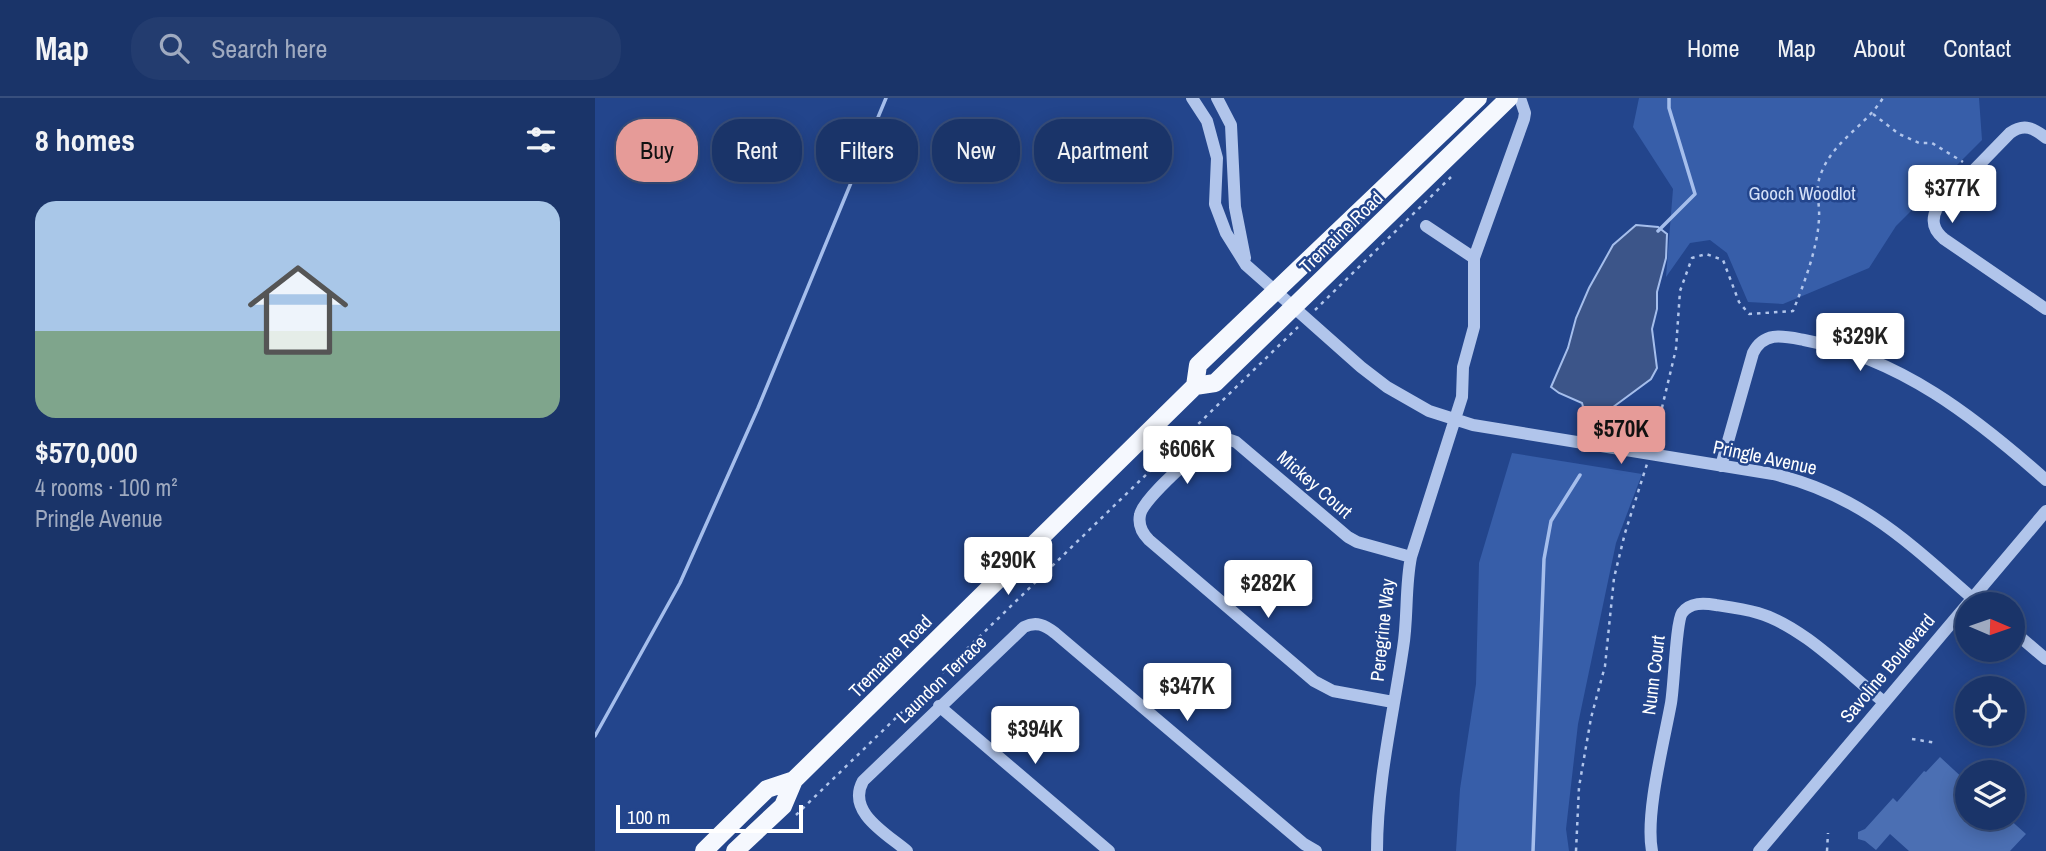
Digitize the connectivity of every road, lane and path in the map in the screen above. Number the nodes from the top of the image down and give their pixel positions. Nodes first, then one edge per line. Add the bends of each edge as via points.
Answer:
1 (1192, 98) edge
2 (1217, 98) edge
3 (1478, 98) edge
4 (1509, 98) edge
5 (1520, 98) edge
6 (1883, 98) edge
7 (1873, 114) junction
8 (2046, 138) edge
9 (1963, 162) dead end
10 (1454, 174) dead end
11 (1426, 226) dead end
12 (1474, 258) junction
13 (1246, 265) junction
14 (1274, 290) junction
15 (2046, 309) edge
16 (1299, 313) junction
17 (1195, 386) junction
18 (1454, 420) junction
19 (1653, 443) dead end
20 (1647, 464) dead end
21 (1721, 466) junction
22 (2046, 480) edge
23 (2046, 511) edge
24 (1411, 557) junction
25 (1965, 592) edge
26 (1983, 592) edge
27 (1955, 624) edge
28 (2025, 641) edge
29 (2046, 659) edge
30 (1393, 702) junction
31 (1884, 702) junction
32 (939, 706) junction
33 (1912, 739) dead end
34 (1937, 743) dead end
35 (794, 780) junction
36 (793, 818) dead end
37 (1828, 833) dead end
38 (704, 851) edge
39 (735, 851) edge
40 (907, 851) edge
41 (1109, 851) edge
42 (1316, 851) edge
43 (1377, 851) edge
44 (1576, 851) edge
45 (1652, 851) edge
46 (1759, 851) edge
47 (1827, 851) edge

1 - 13 street, Pringle Avenue via 1207,121 1217,158 1215,204
2 - 13 street via 1231,125 1235,207
3 - 14 main road, Tremaine Road
4 - 16 main road, Tremaine Road
5 - 12 street, Peregrine Way via 1524,119
6 - 7 path
7 - 9 path via 1899,134 1932,143
7 - 19 path via 1833,150 1820,177 1815,246 1793,311 1749,314 1739,302 1723,260 1706,254 1692,258 1680,291 1676,349
8 - 15 street via 2027,127 2010,133 1937,208 1933,223 1944,239
10 - 16 path
11 - 12 street
12 - 18 street, Peregrine Way via 1474,327
13 - 14 street, Pringle Avenue
14 - 16 street, Pringle Avenue
14 - 17 main road, Tremaine Road via 1198,365
16 - 17 main road, Tremaine Road via 1215,383
16 - 18 street, Pringle Avenue via 1387,387
16 - 36 path
17 - 35 main road, Tremaine Road
18 - 21 street, Pringle Avenue
18 - 24 street, Peregrine Way
20 - 44 path via 1614,578 1605,666 1579,787
21 - 22 street via 1753,353 1762,340 1774,336 1837,348 1899,372 1968,415
21 - 25 street, Pringle Avenue via 1794,479 1851,502
23 - 26 street, Savoline Boulevard
24 - 30 street, Peregrine Way via 1404,643
24 - 30 street, Mickey Court via 1347,537 1226,438 1207,443 1140,513 1140,526 1149,540 1314,681 1333,691
27 - 31 street, Savoline Boulevard
28 - 29 street
30 - 43 street, Peregrine Way
31 - 45 street, Nunn Court via 1782,623 1758,612 1705,603 1689,607 1679,622
31 - 46 street, Savoline Boulevard
32 - 40 street, Laundon Terrace via 860,786 859,800 866,816
32 - 41 street
32 - 42 street, Laundon Terrace via 1024,627 1044,625
33 - 34 path
35 - 38 main road, Tremaine Road via 768,789
35 - 39 main road, Tremaine Road via 783,806
37 - 47 path

